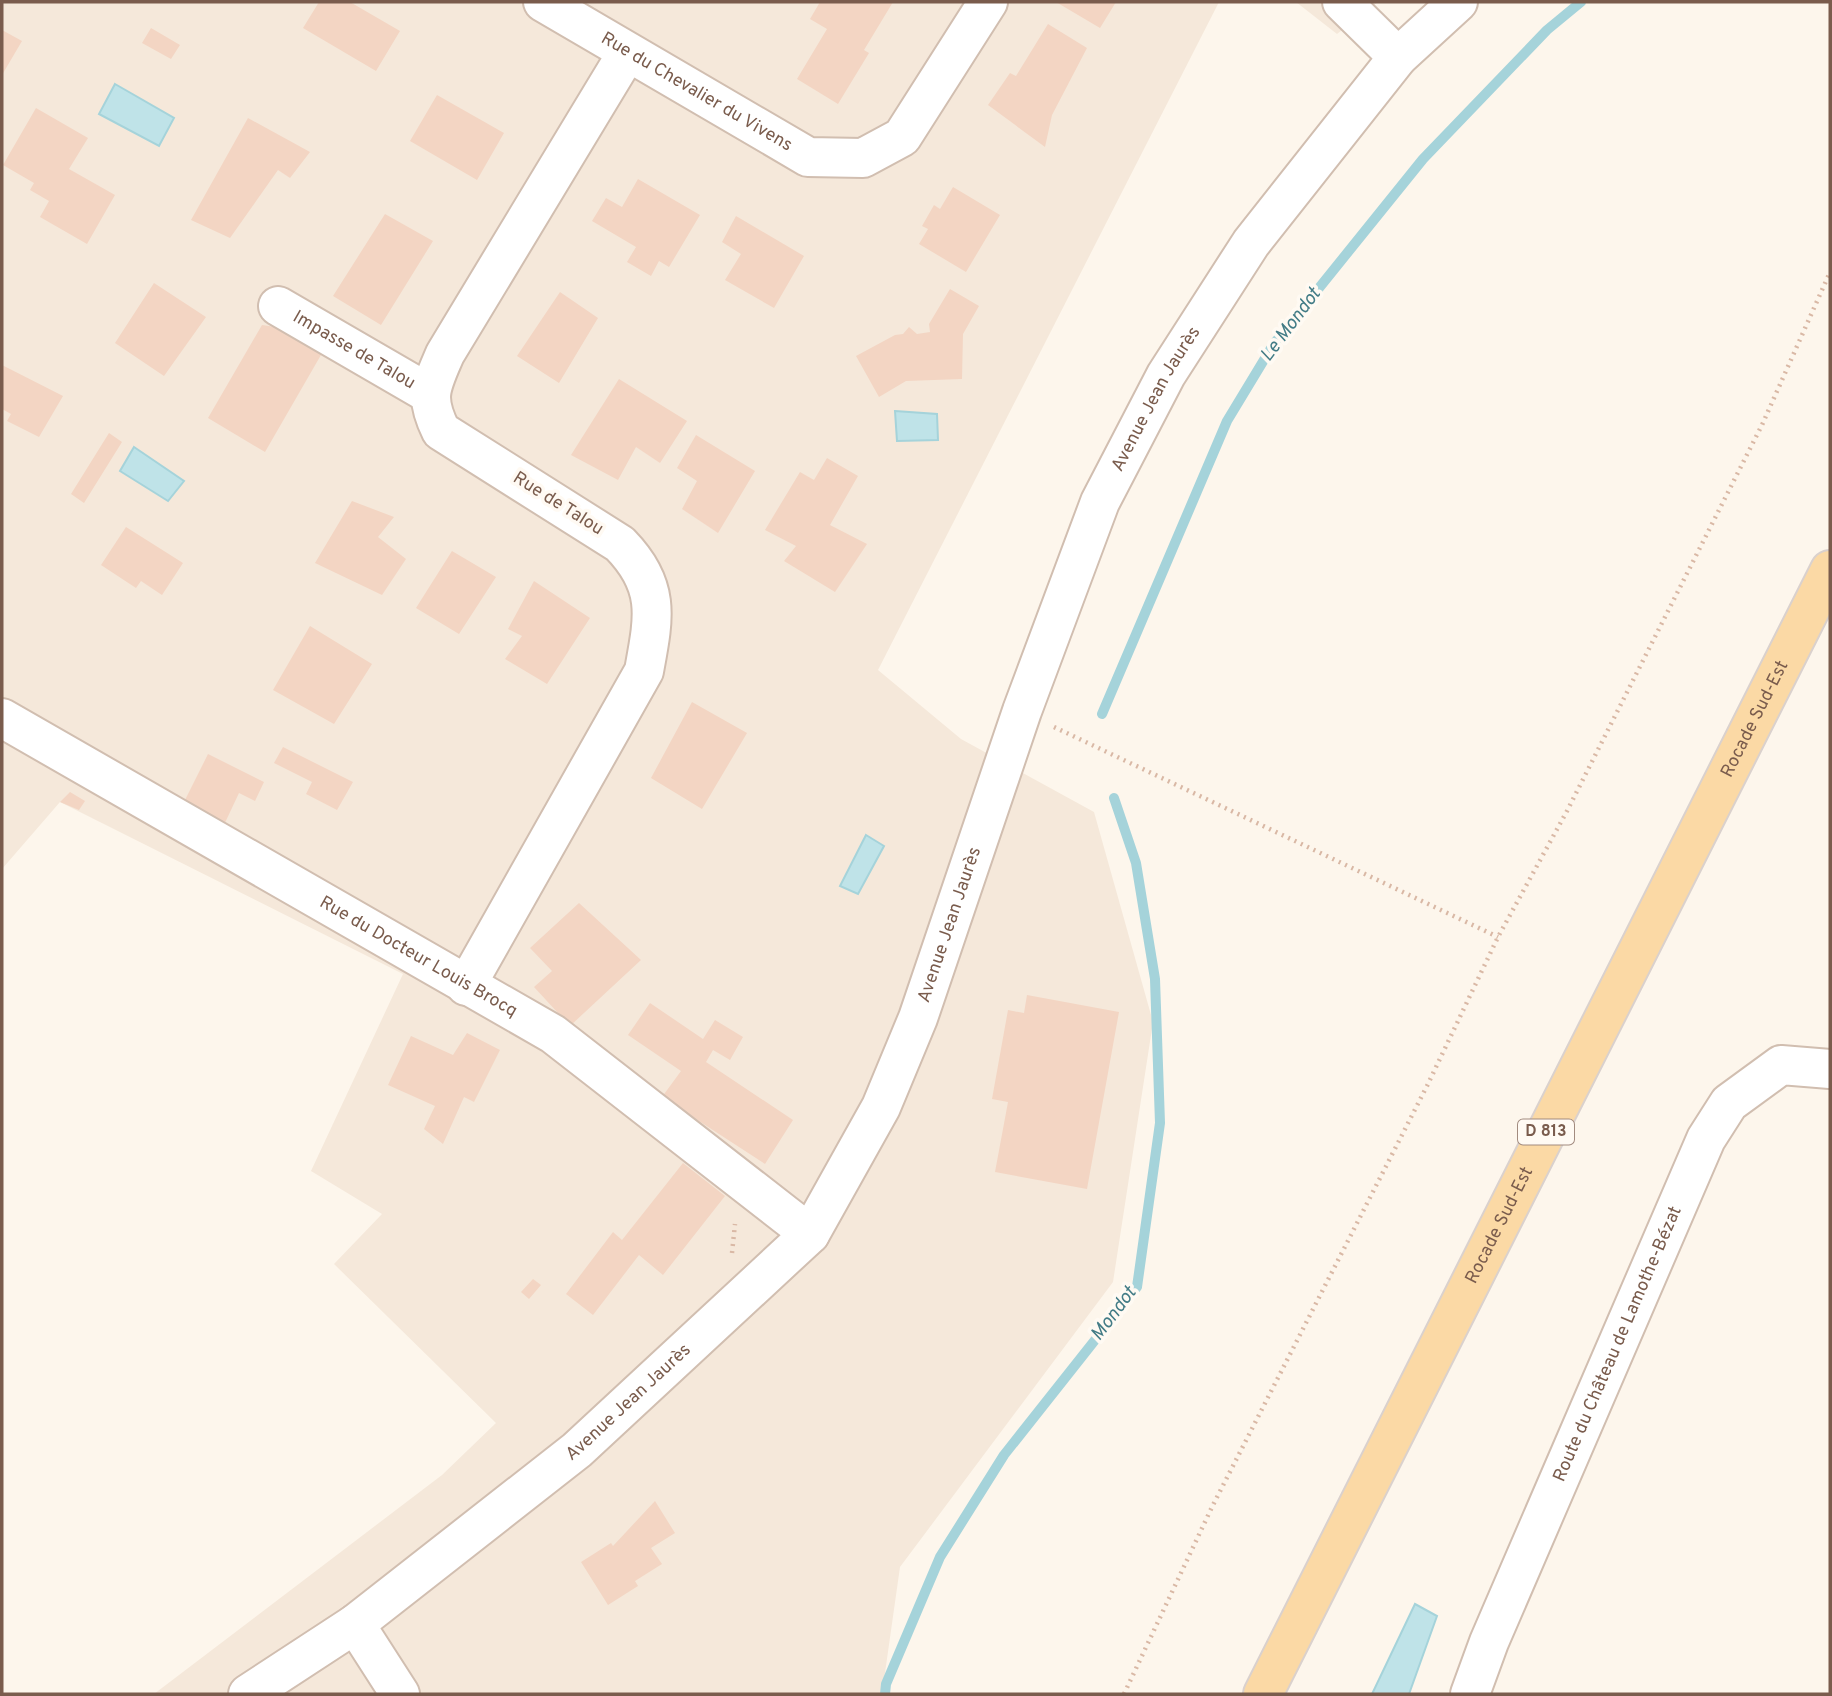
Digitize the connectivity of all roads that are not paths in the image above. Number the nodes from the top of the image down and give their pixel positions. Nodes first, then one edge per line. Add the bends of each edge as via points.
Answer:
1 (543, 2) edge
2 (989, 2) edge
3 (1342, 2) edge
4 (1458, 2) edge
5 (627, 52) junction
6 (1398, 57) junction
7 (278, 306) dead end
8 (428, 393) junction
9 (1830, 570) edge
10 (2, 718) edge
11 (466, 986) junction
12 (1830, 1069) edge
13 (810, 1234) junction
14 (355, 1624) junction
15 (248, 1694) edge
16 (400, 1694) edge
17 (1263, 1694) edge
18 (1470, 1694) edge

1 - 5 street, Rue du Chevalier du Vivens
2 - 5 street, Rue du Chevalier du Vivens via 902,137 863,158 808,158
3 - 6 street
4 - 6 street, Avenue Jean Jaurès
5 - 8 street via 445,354
6 - 13 street, Avenue Jean Jaurès via 1251,243 1166,375 1100,502 1022,711 918,1018 881,1107
7 - 8 street, Impasse de Talou
8 - 11 street, Rue de Talou via 440,431 620,544 640,565 651,594 651,631 643,671
9 - 17 main road, Rocade Sud-Est / D 813
10 - 11 street, Rue du Docteur Louis Brocq
11 - 13 street, Rue du Docteur Louis Brocq via 553,1034
12 - 18 street, Route du Château de Lamothe-Bézat via 1781,1065 1729,1103 1706,1139
13 - 14 street, Avenue Jean Jaurès via 577,1450
14 - 15 street, Avenue Jean Jaurès
14 - 16 street

